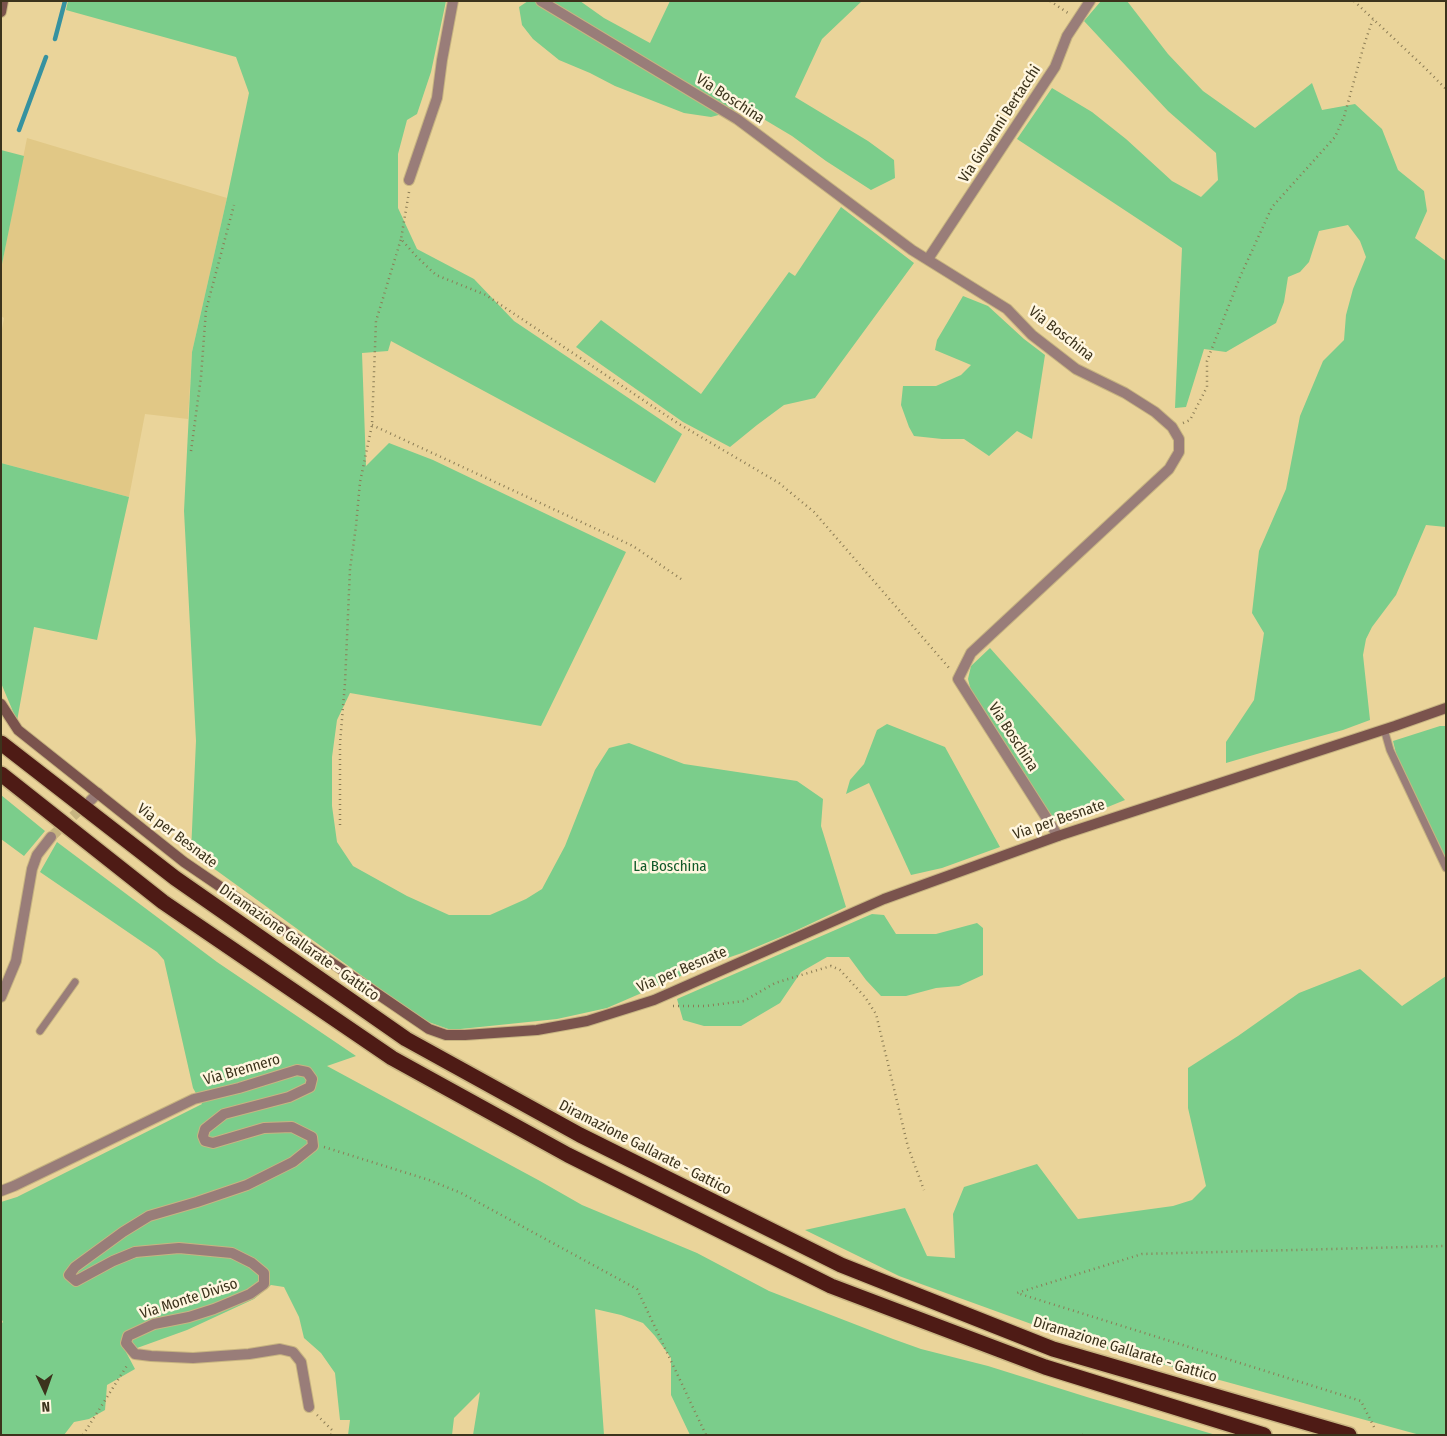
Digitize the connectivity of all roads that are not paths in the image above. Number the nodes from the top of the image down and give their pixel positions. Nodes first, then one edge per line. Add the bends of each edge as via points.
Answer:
1 (3, 1) edge
2 (453, 1) edge
3 (541, 1) edge
4 (1090, 1) edge
5 (1, 12) edge
6 (409, 180) road end
7 (928, 259) junction
8 (1, 704) edge
9 (1446, 708) edge
10 (1384, 729) junction
11 (1, 743) edge
12 (1, 774) edge
13 (98, 793) junction
14 (90, 801) tunnel mouth
15 (1058, 836) junction
16 (52, 837) tunnel mouth
17 (1446, 868) edge
18 (1, 970) edge
19 (11, 974) junction
20 (75, 982) dead end
21 (1, 997) edge
22 (40, 1031) dead end
23 (313, 1146) joint
24 (1, 1191) edge
25 (309, 1407) road end
26 (1264, 1435) edge
27 (1349, 1435) edge

1 - 5 street
2 - 6 street via 437,98
3 - 7 street, Via Boschina via 737,119
4 - 7 street, Via Giovanni Bertacchi via 1067,36 1050,75
7 - 15 street, Via Boschina via 1007,309 1032,335 1076,369 1155,412 1179,439 1179,452 1169,469 971,653 958,679
8 - 13 street, Via per Besnate via 18,730
9 - 10 street, Via per Besnate
10 - 15 street, Via per Besnate
10 - 17 lane via 1390,750
11 - 27 highway, Diramazione Gallarate - Gattico via 175,878 406,1040 580,1136 841,1265 1053,1349
12 - 26 highway via 163,902 392,1058 568,1155 831,1286 1045,1367
13 - 14 street
13 - 15 street, Via per Besnate via 184,862 429,1029 446,1035 537,1030 587,1020 661,996 884,899
16 - 19 street via 37,855 32,869
18 - 19 street
19 - 21 street
20 - 22 lane
23 - 24 street, Via Brennero via 312,1137 292,1127 264,1128 213,1143 205,1141 203,1136 205,1130 224,1114 289,1097 310,1087 312,1079 307,1072 297,1070 194,1099
23 - 25 street, Via Monte Diviso via 293,1162 247,1184 149,1216 74,1268 69,1275 76,1281 113,1260 135,1252 179,1248 232,1253 252,1263 264,1273 264,1284 250,1294 214,1310 154,1324 128,1336 126,1343 135,1354 193,1358 280,1349 293,1352 302,1362

